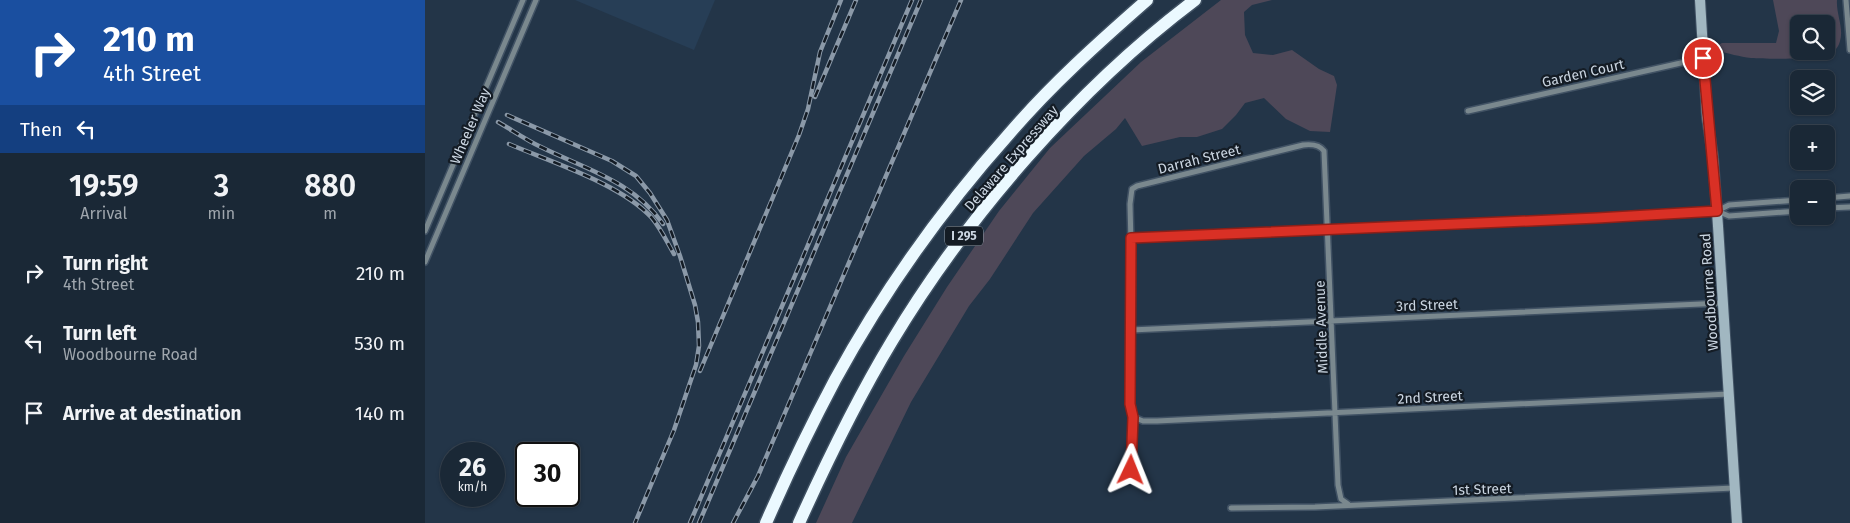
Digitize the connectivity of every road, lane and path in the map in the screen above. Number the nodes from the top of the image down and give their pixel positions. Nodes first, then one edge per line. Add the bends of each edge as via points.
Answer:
1 (523, 0) edge
2 (536, 0) edge
3 (1147, 0) edge
4 (1195, 0) edge
5 (1700, 0) edge
6 (1846, 0) edge
7 (1850, 50) edge
8 (1703, 58) junction
9 (1467, 111) dead end
10 (1320, 147) joint
11 (1850, 196) edge
12 (1835, 197) edge
13 (1790, 201) edge
14 (1850, 206) edge
15 (1835, 207) edge
16 (1717, 211) junction
17 (1790, 212) edge
18 (1328, 230) junction
19 (425, 231) edge
20 (1131, 238) junction
21 (425, 262) edge
22 (1723, 303) junction
23 (1332, 320) junction
24 (1131, 330) junction
25 (1729, 394) junction
26 (1336, 412) junction
27 (1133, 417) junction
28 (1131, 470) dead end
29 (1735, 488) junction
30 (1348, 504) junction
31 (1231, 508) dead end
32 (766, 523) edge
33 (799, 523) edge
34 (1737, 523) edge

1 - 19 street, Wheeler Way
2 - 21 street, Wheeler Way
3 - 32 highway, Delaware Expressway / I 295 via 1034,106 975,173 931,231 843,366
4 - 33 highway, Delaware Expressway / I 295 via 1080,102 1029,156 968,230 913,309 872,376
5 - 8 main road, Woodbourne Road
6 - 7 street
8 - 9 street, Garden Court
8 - 16 main road, Woodbourne Road
10 - 18 street, Middle Avenue via 1324,151
10 - 20 street, Darrah Street via 1303,145 1137,186 1131,191
11 - 12 street
13 - 16 street via 1729,205
14 - 15 street
16 - 17 street via 1729,216
16 - 18 street
16 - 22 main road, Woodbourne Road
18 - 20 street
18 - 23 street, Middle Avenue
20 - 24 street
22 - 23 street, 3rd Street
22 - 25 main road, Woodbourne Road
23 - 24 street, 3rd Street
23 - 26 street, Middle Avenue
24 - 27 street via 1130,404
25 - 26 street, 2nd Street
25 - 29 main road, Woodbourne Road
26 - 27 street, 2nd Street via 1157,421
26 - 30 street, Middle Avenue via 1338,485 1341,499
27 - 28 street
29 - 30 street, 1st Street
29 - 34 main road, Woodbourne Road
30 - 31 street, 1st Street

